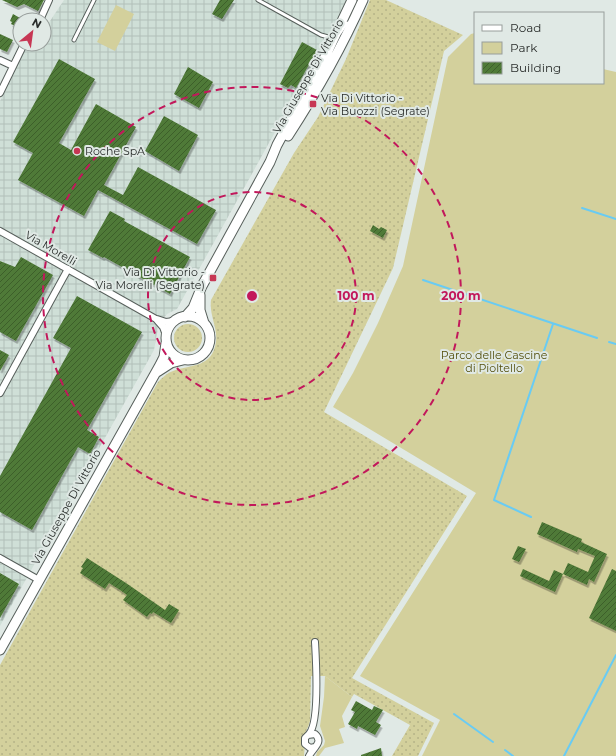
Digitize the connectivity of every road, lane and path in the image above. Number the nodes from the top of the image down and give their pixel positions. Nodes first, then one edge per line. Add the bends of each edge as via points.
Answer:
1 (49, 0) edge
2 (94, 0) edge
3 (258, 0) edge
4 (352, 0) edge
5 (359, 0) edge
6 (363, 0) edge
7 (44, 12) edge
8 (334, 38) junction
9 (74, 40) dead end
10 (20, 52) edge
11 (0, 60) edge
12 (13, 66) junction
13 (0, 93) edge
14 (270, 162) junction
15 (0, 230) edge
16 (68, 269) junction
17 (202, 286) junction
18 (185, 317) junction
19 (156, 319) junction
20 (174, 321) junction
21 (204, 323) junction
22 (166, 339) junction
23 (185, 360) junction
24 (153, 376) junction
25 (0, 392) edge
26 (0, 558) edge
27 (39, 580) junction
28 (315, 642) dead end
29 (0, 650) edge
30 (314, 724) junction
31 (309, 734) junction
32 (317, 736) junction
33 (306, 746) junction
34 (315, 747) junction
35 (309, 756) edge

1 - 7 street
2 - 9 lane
3 - 8 lane via 321,34
4 - 8 main road, Via Giuseppe Di Vittorio
5 - 8 lane via 345,27
6 - 14 main road, Via Giuseppe Di Vittorio via 347,35 306,107
8 - 14 main road, Via Giuseppe Di Vittorio
10 - 12 street
11 - 12 street
12 - 13 street
14 - 17 main road, Via Giuseppe Di Vittorio
15 - 16 street, Via Morelli
16 - 19 street, Via Morelli
16 - 25 street
17 - 18 main road, Via Giuseppe Di Vittorio via 193,308
17 - 21 main road, Via Giuseppe Di Vittorio via 200,302
18 - 20 main road
18 - 21 main road via 196,318
19 - 20 street, Via Morelli
19 - 22 street, Via Morelli via 163,327
20 - 22 main road via 168,328
21 - 23 main road via 210,337 207,349 196,358
22 - 23 main road via 172,353
22 - 24 main road, Via Giuseppe Di Vittorio via 164,357
23 - 24 main road, Via Giuseppe Di Vittorio via 170,363
24 - 27 main road, Via Giuseppe Di Vittorio
26 - 27 street
27 - 29 main road, Via Giuseppe Di Vittorio
28 - 30 street
30 - 31 street
30 - 32 street
31 - 32 street
31 - 33 street via 305,738
32 - 34 street via 319,743
33 - 34 street
33 - 35 street
34 - 35 street

